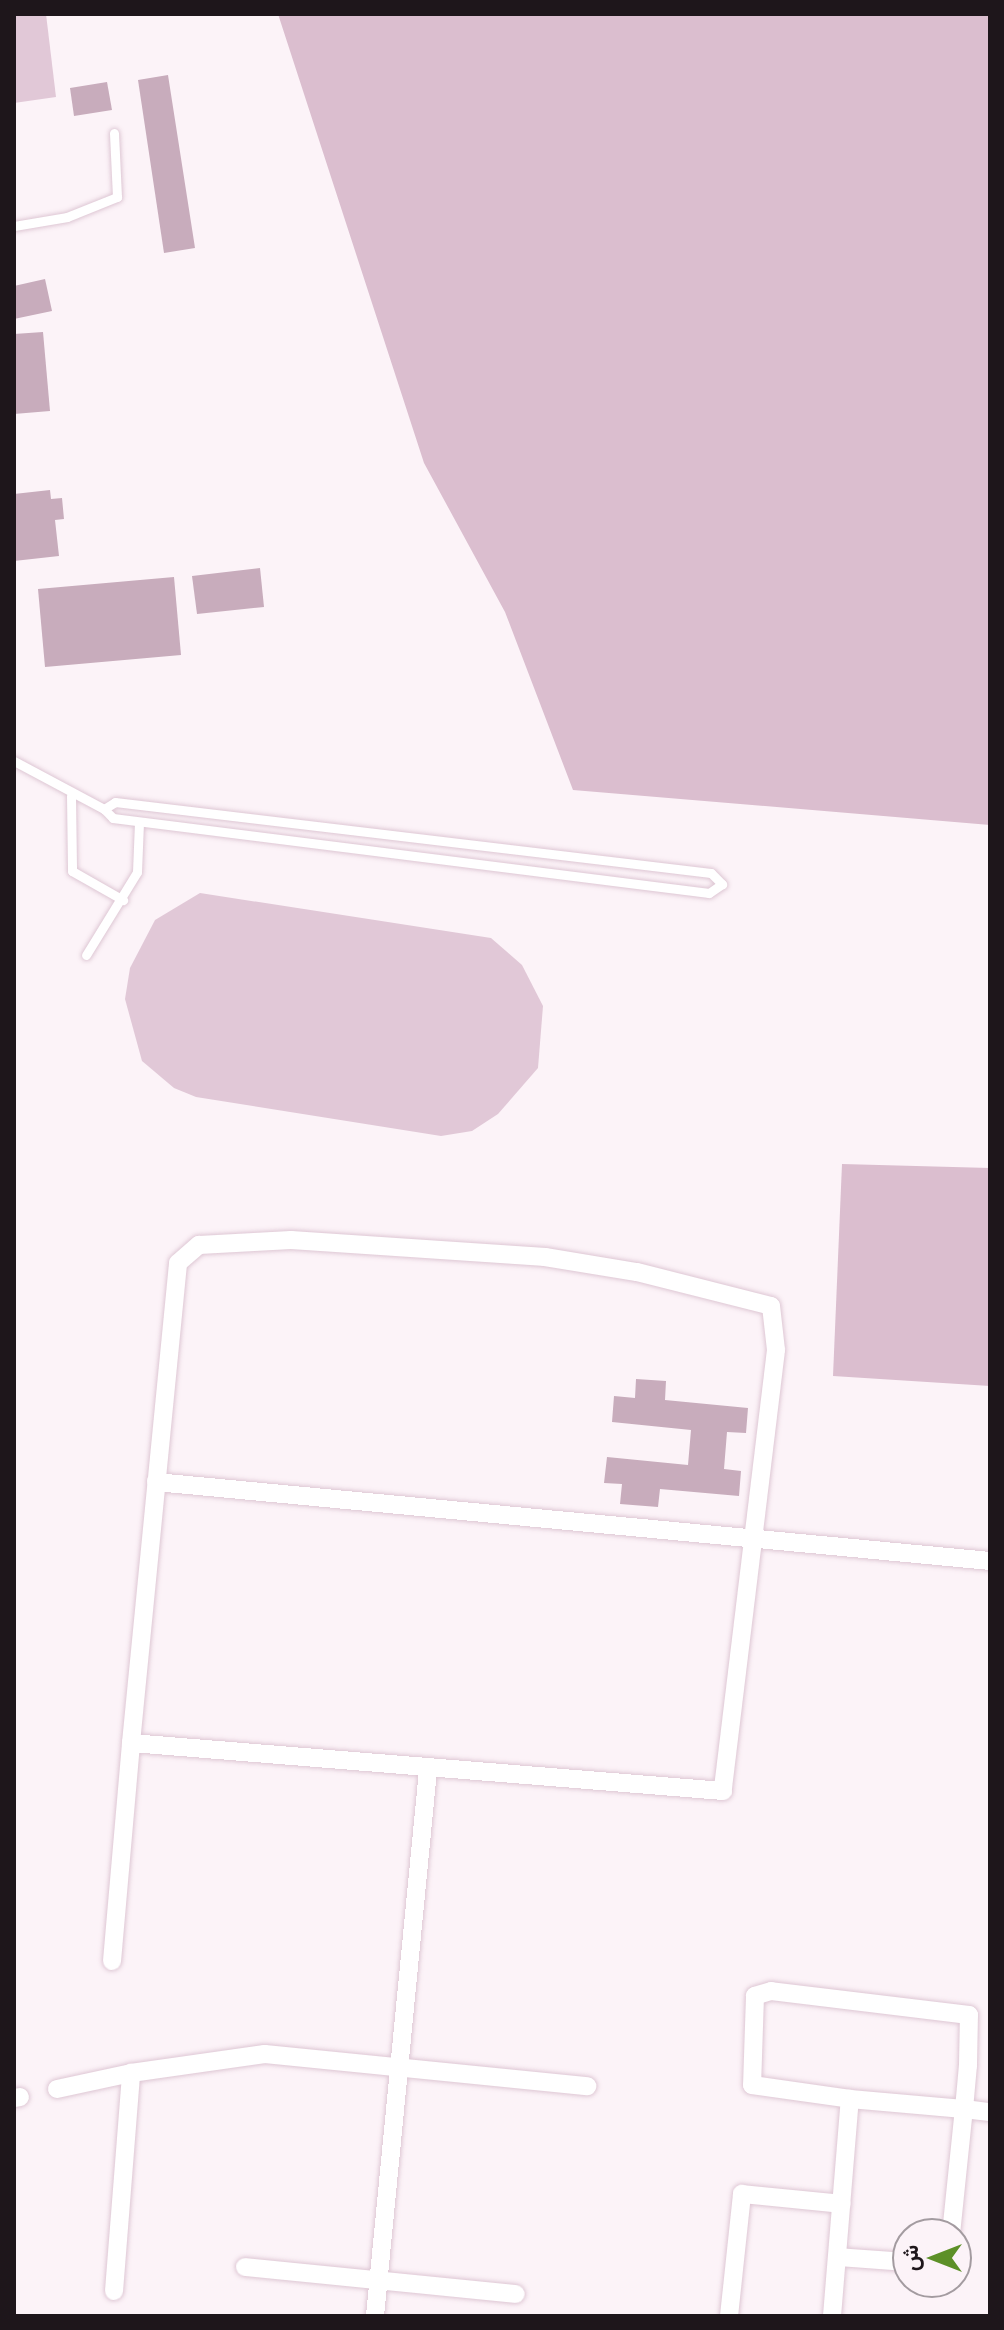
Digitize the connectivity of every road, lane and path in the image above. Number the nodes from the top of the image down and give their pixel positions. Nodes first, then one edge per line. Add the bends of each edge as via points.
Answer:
1 (114, 133) dead end
2 (14, 226) edge
3 (14, 761) edge
4 (71, 796) junction
5 (104, 809) junction
6 (139, 822) junction
7 (365, 829) junction
8 (361, 850) junction
9 (123, 900) junction
10 (86, 955) dead end
11 (156, 1482) junction
12 (752, 1538) junction
13 (990, 1561) edge
14 (131, 1743) junction
15 (428, 1771) junction
16 (112, 1961) dead end
17 (401, 2070) junction
18 (131, 2073) junction
19 (587, 2086) dead end
20 (57, 2089) dead end
21 (850, 2099) junction
22 (964, 2109) junction
23 (990, 2112) edge
24 (842, 2204) junction
25 (953, 2218) edge
26 (838, 2257) junction
27 (892, 2261) edge
28 (245, 2267) dead end
29 (378, 2283) junction
30 (114, 2291) dead end
31 (516, 2294) dead end
32 (375, 2316) edge
33 (729, 2316) edge
34 (832, 2316) edge

1 - 2 lane via 121,182 117,197 67,217
3 - 4 lane
4 - 5 lane
4 - 9 lane via 72,871
5 - 6 lane via 108,817
5 - 7 lane via 115,802
6 - 8 lane
6 - 9 lane via 140,860
7 - 8 lane
7 - 8 lane via 711,873 722,884 709,893
9 - 10 lane
11 - 12 street
11 - 12 street via 176,1272 190,1248 291,1240 518,1254 637,1272 771,1306 776,1350
11 - 14 street
12 - 13 street
12 - 15 street via 723,1791
14 - 15 street
14 - 16 street
15 - 17 street
17 - 18 street via 265,2054
17 - 19 street
17 - 29 street
18 - 20 street
18 - 30 street
21 - 22 street
21 - 22 street via 749,2083 757,1993 967,2012
21 - 24 street
22 - 23 street
22 - 25 street
24 - 26 street
24 - 33 street via 744,2192
26 - 27 street
26 - 34 street
28 - 29 street
29 - 31 street
29 - 32 street

